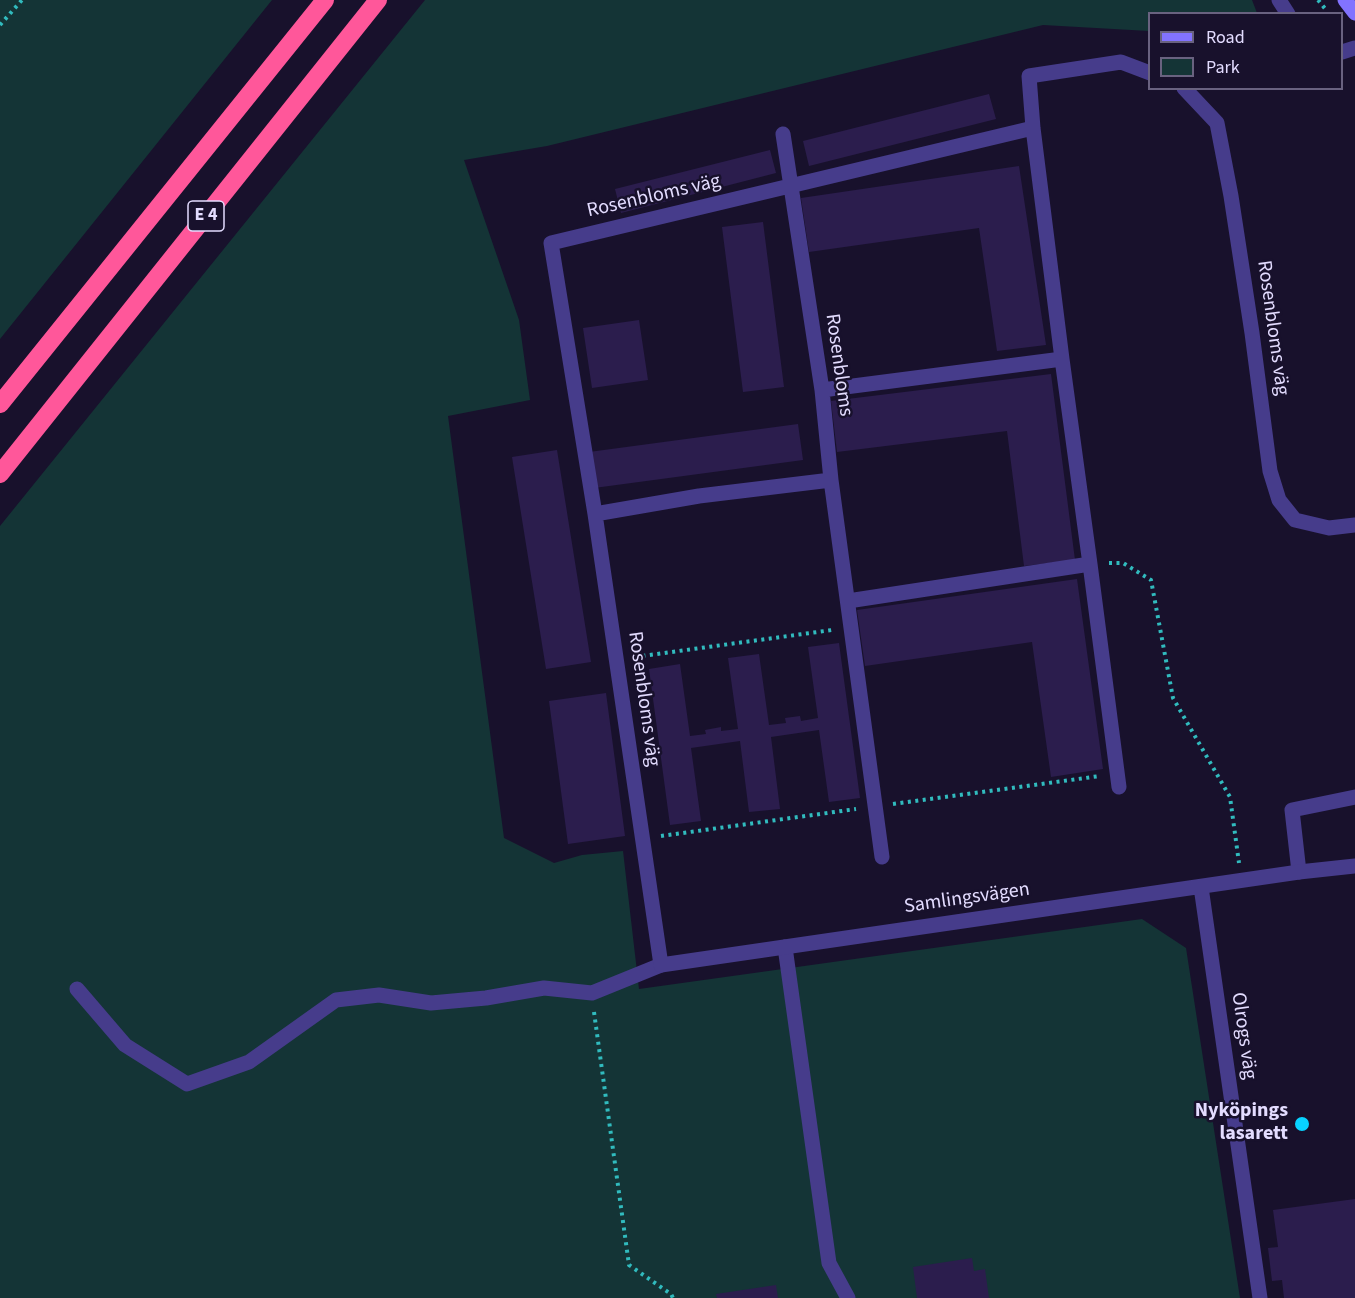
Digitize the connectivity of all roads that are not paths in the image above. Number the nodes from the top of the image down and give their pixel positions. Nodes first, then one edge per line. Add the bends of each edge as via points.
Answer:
1 (325, 0) edge
2 (378, 0) edge
3 (1345, 0) edge
4 (1355, 13) edge
5 (1148, 73) edge
6 (1187, 90) edge
7 (1033, 128) junction
8 (783, 134) dead end
9 (791, 186) junction
10 (1062, 359) junction
11 (822, 390) junction
12 (0, 404) edge
13 (0, 474) edge
14 (831, 480) junction
15 (595, 514) junction
16 (1355, 525) edge
17 (1090, 564) junction
18 (848, 601) junction
19 (1119, 787) dead end
20 (1355, 797) edge
21 (882, 857) dead end
22 (1355, 866) edge
23 (1299, 873) junction
24 (1201, 887) junction
25 (785, 947) junction
26 (661, 965) junction
27 (77, 989) dead end
28 (848, 1298) edge
29 (1260, 1298) edge

1 - 12 highway, E 4
2 - 13 highway, E 4
3 - 4 main road
5 - 7 street via 1121,62 1029,76
6 - 16 street, Rosenbloms väg via 1217,123 1270,471 1279,500 1295,520 1329,528
7 - 9 street, Rosenbloms väg
7 - 10 street
8 - 9 street, Rosenbloms
9 - 11 street, Rosenbloms
9 - 15 street, Rosenbloms väg via 551,243
10 - 11 street
10 - 17 street
11 - 14 street, Rosenbloms
14 - 15 street
14 - 18 street, Rosenbloms
15 - 26 street, Rosenbloms väg
17 - 18 street
17 - 19 street
18 - 21 street, Rosenbloms
20 - 23 street via 1292,810
22 - 23 street, Samlingsvägen
23 - 24 street, Samlingsvägen
24 - 25 street, Samlingsvägen
24 - 29 street, Olrogs väg
25 - 26 street, Samlingsvägen
25 - 28 street via 830,1263
26 - 27 street, Samlingsvägen via 591,993 544,988 431,1002 379,995 336,1000 249,1062 187,1084 125,1045

